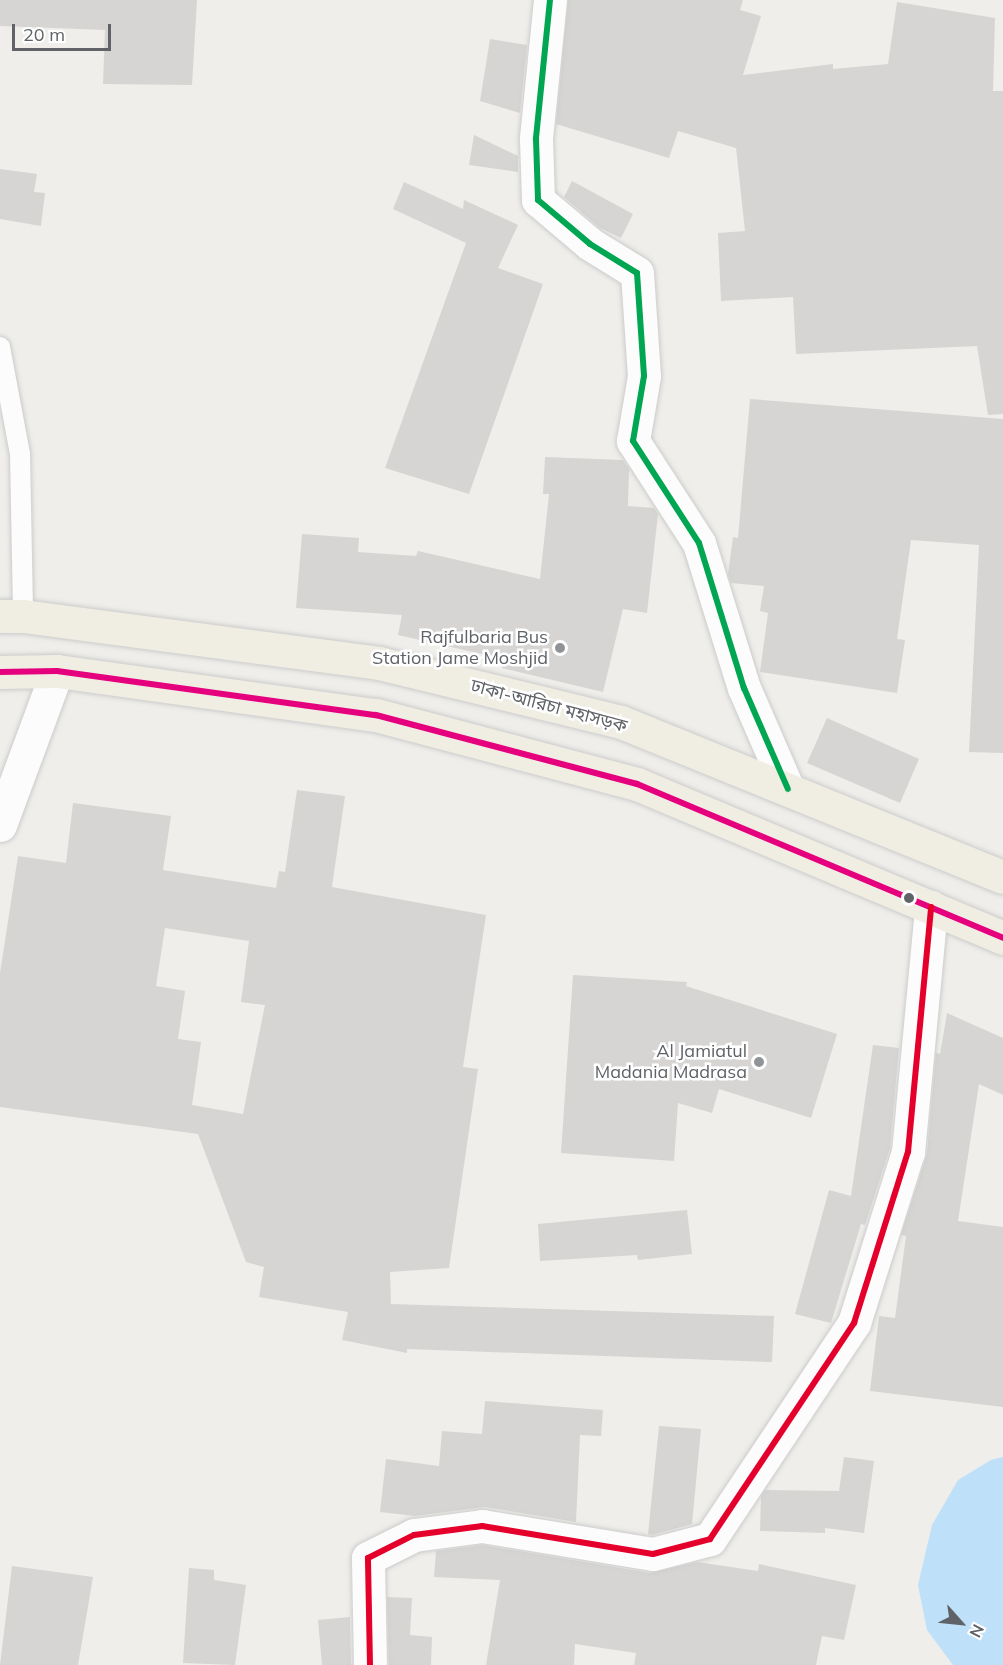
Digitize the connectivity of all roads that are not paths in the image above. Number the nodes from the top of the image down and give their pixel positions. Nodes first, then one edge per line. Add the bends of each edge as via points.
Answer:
1 (550, 0) edge
2 (0, 347) edge
3 (12, 616) edge
4 (57, 671) junction
5 (0, 672) edge
6 (788, 789) junction
7 (0, 825) edge
8 (1003, 877) edge
9 (931, 907) junction
10 (1003, 938) edge
11 (370, 1665) edge

1 - 6 street via 536,139 538,200 590,244 637,273 644,376 633,441 699,543 744,688
2 - 3 lane via 20,454
3 - 6 highway, ঢাকা-আরিচা মহাসড়ক via 379,663 621,722
4 - 5 highway
4 - 7 street
4 - 9 highway via 376,715 637,783
6 - 8 highway, ঢাকা-আরিচা মহাসড়ক
9 - 10 highway
9 - 11 street via 908,1152 854,1323 710,1539 653,1554 482,1526 414,1535 368,1558

